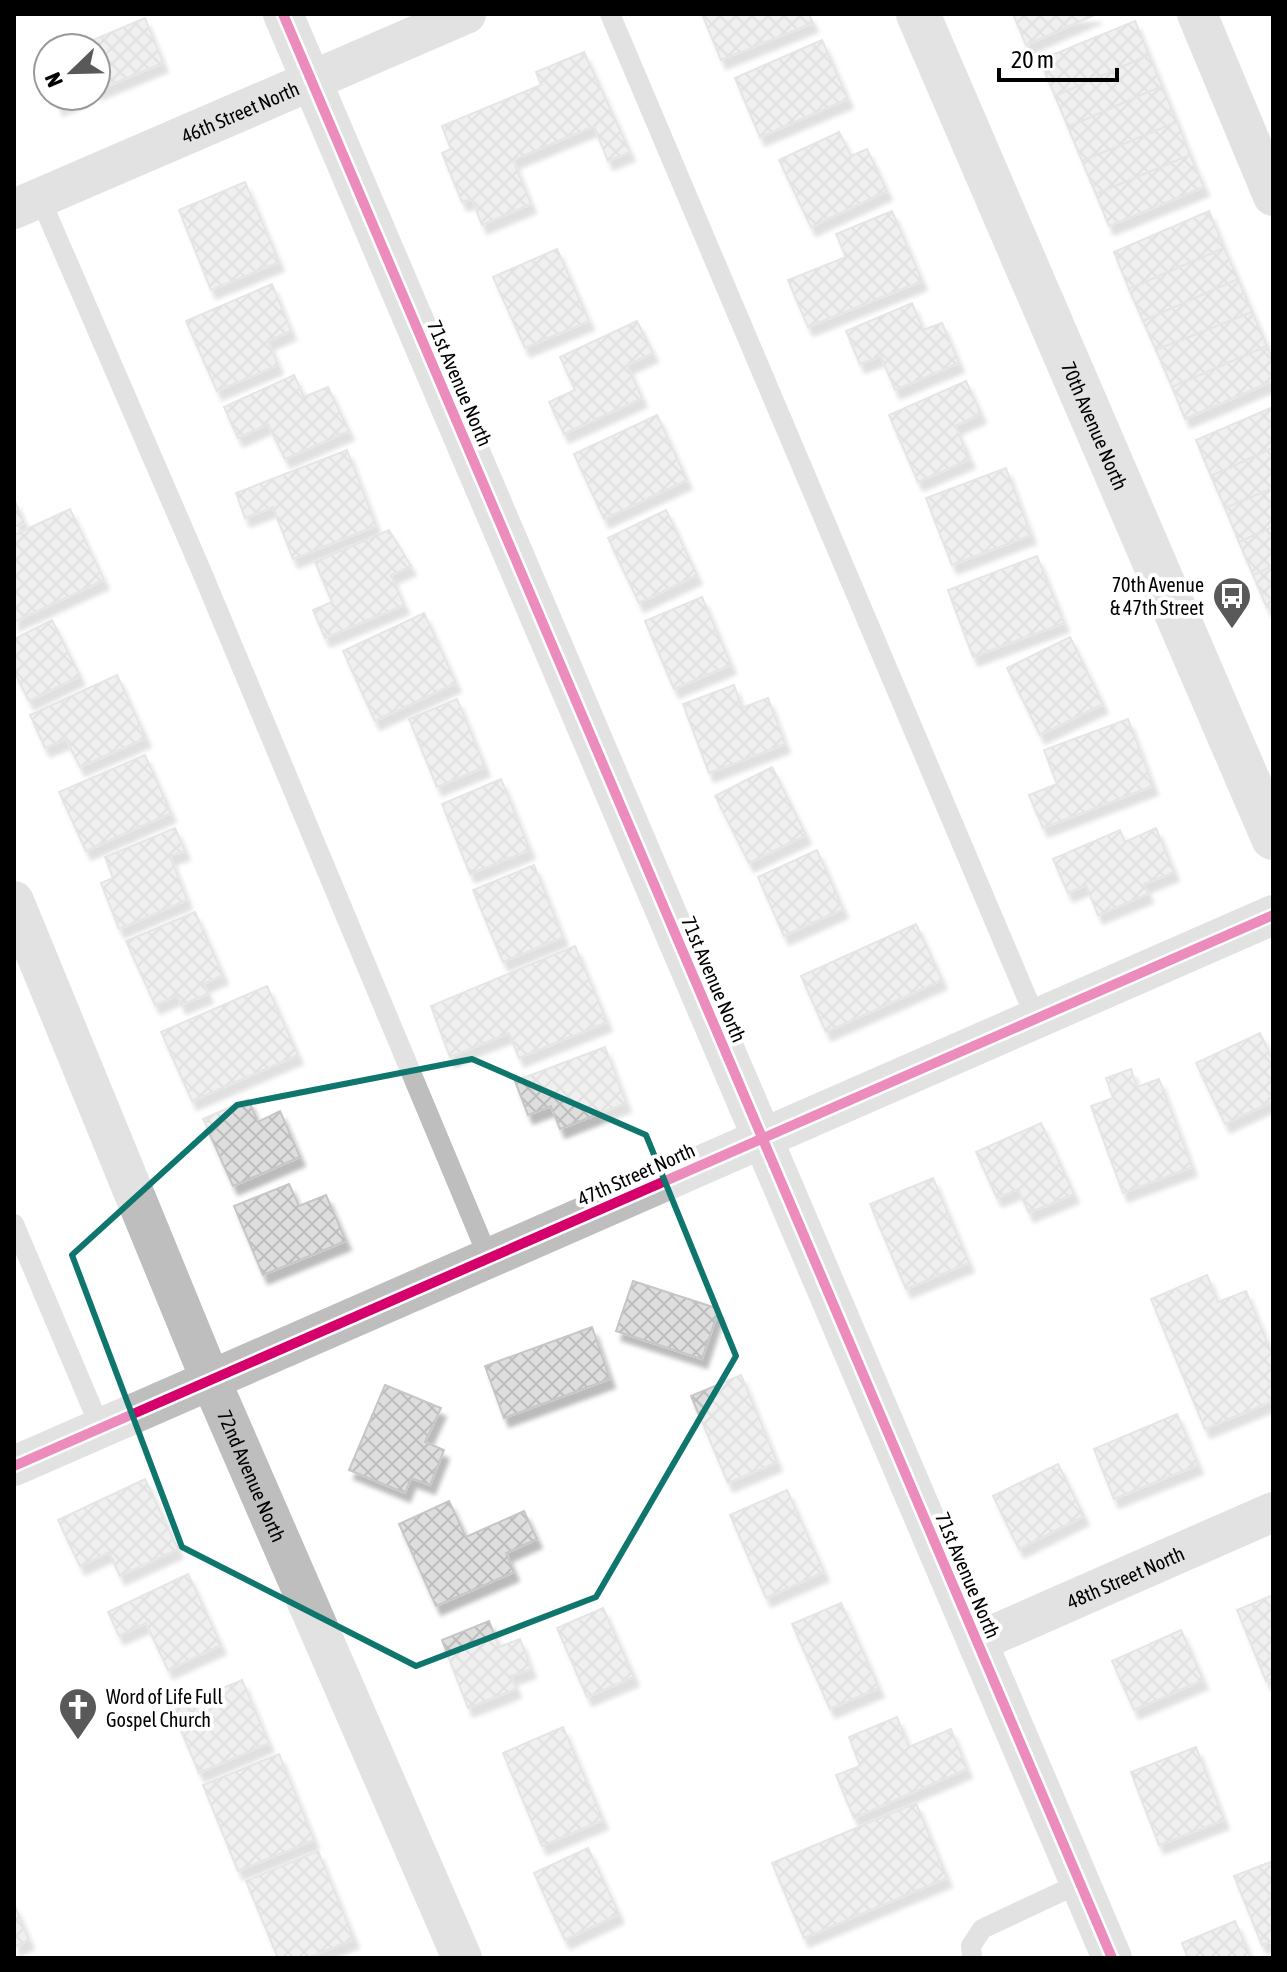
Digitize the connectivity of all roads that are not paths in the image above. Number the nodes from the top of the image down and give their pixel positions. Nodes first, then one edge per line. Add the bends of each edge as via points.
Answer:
1 (283, 14) edge
2 (466, 14) edge
3 (610, 14) edge
4 (918, 14) edge
5 (1197, 14) edge
6 (312, 81) junction
7 (1273, 196) edge
8 (27, 204) edge
9 (1273, 838) edge
10 (14, 901) edge
11 (1273, 915) edge
12 (1036, 1019) junction
13 (762, 1139) junction
14 (14, 1224) edge
15 (489, 1259) junction
16 (211, 1381) junction
17 (101, 1429) junction
18 (14, 1466) edge
19 (1273, 1512) edge
20 (977, 1642) junction
21 (1080, 1883) junction
22 (462, 1958) edge
23 (972, 1958) edge
24 (1112, 1958) edge

1 - 6 street, 71st Avenue North
2 - 6 street, 46th Street North
3 - 12 lane
4 - 9 street, 70th Avenue North
5 - 7 street
6 - 8 street, 46th Street North
6 - 13 street, 71st Avenue North
8 - 15 lane via 201,570
10 - 16 street, 72nd Avenue North
11 - 12 street, 47th Street North
12 - 13 street, 47th Street North
13 - 15 street, 47th Street North
13 - 20 street, 71st Avenue North
14 - 17 lane
15 - 16 street, 47th Street North
16 - 17 street, 47th Street North
16 - 22 street, 72nd Avenue North
17 - 18 street, 47th Street North
19 - 20 street, 48th Street North
20 - 21 street, 71st Avenue North
21 - 23 lane via 982,1929 971,1946
21 - 24 street, 71st Avenue North

